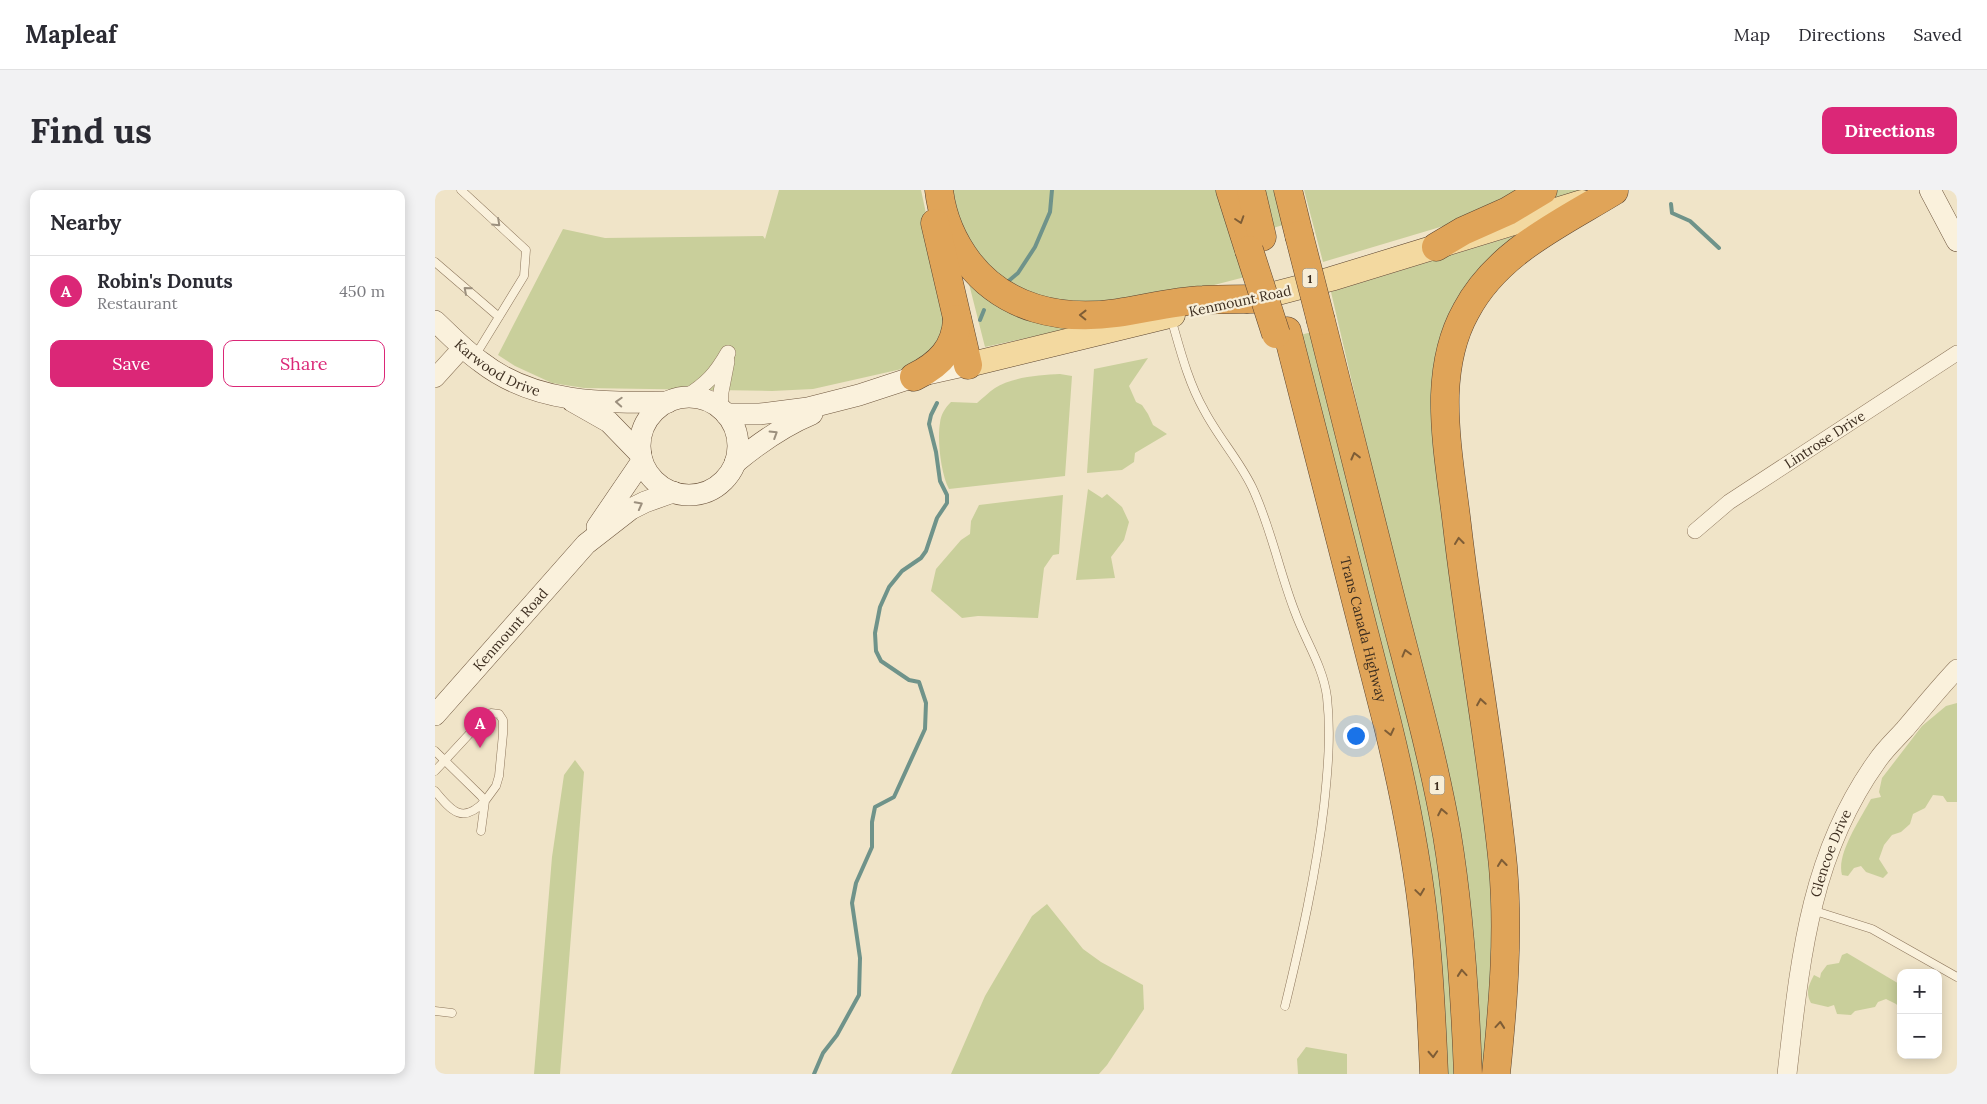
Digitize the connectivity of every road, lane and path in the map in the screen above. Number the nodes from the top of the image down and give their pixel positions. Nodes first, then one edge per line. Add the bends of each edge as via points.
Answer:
1 (461, 190) edge
2 (1230, 190) edge
3 (1251, 190) edge
4 (1288, 190) edge
5 (1293, 190) edge
6 (1543, 190) edge
7 (1615, 190) edge
8 (1930, 190) edge
9 (936, 196) edge
10 (1299, 235) junction
11 (1957, 241) edge
12 (1436, 247) junction
13 (1257, 248) junction
14 (435, 262) edge
15 (1253, 299) junction
16 (957, 315) junction
17 (1170, 316) junction
18 (499, 317) junction
19 (435, 321) edge
20 (469, 352) junction
21 (1957, 352) edge
22 (973, 364) junction
23 (914, 377) junction
24 (435, 378) edge
25 (859, 395) junction
26 (568, 398) junction
27 (677, 400) junction
28 (723, 411) junction
29 (642, 458) junction
30 (735, 463) junction
31 (673, 492) junction
32 (1695, 531) dead end
33 (586, 544) junction
34 (1957, 669) edge
35 (435, 715) edge
36 (435, 751) edge
37 (445, 760) junction
38 (435, 770) edge
39 (435, 791) edge
40 (485, 801) junction
41 (481, 831) dead end
42 (1810, 910) junction
43 (1957, 977) edge
44 (1285, 1006) dead end
45 (435, 1011) edge
46 (451, 1013) dead end
47 (1434, 1074) edge
48 (1468, 1074) edge
49 (1496, 1074) edge
50 (1787, 1074) edge

1 -> 18 lane via 526,250 524,276
2 -> 13 highway
3 - 13 highway, Trans Canada Highway
4 - 10 highway, 1
5 - 10 highway
6 - 12 highway
7 - 12 main road, Kenmount Road
49 -> 7 highway via 1505,949 1505,889 1448,450 1447,370 1465,312 1495,269 1519,249
8 - 11 main road
15 -> 9 highway via 1203,300 1101,315 1067,315 1036,310 1009,298 977,272 956,242
9 - 16 highway
9 - 22 highway
48 -> 10 highway, 1, bridge via 1457,917 1443,815 1421,712
12 - 15 main road, Kenmount Road via 1331,280
13 -> 47 highway, Trans Canada Highway via 1334,515 1389,728 1413,845 1425,933
18 -> 14 lane
15 - 17 main road, Kenmount Road
16 - 22 highway
16 - 23 highway via 954,338 946,354
17 - 22 main road, Kenmount Road
17 - 44 lane via 1198,400 1243,470 1265,518 1288,594 1314,653 1327,694 1329,736 1321,832
18 - 20 lane
19 - 20 main road, Karwood Drive
20 - 24 street
20 - 26 main road, Karwood Drive via 519,385
21 - 32 street, Lintrose Drive via 1729,502
22 - 23 main road, Kenmount Road
23 - 25 main road, Kenmount Road
25 - 28 main road, Kenmount Road via 808,408 759,414
30 -> 25 main road, Kenmount Road via 792,423
27 -> 26 main road, Karwood Drive via 625,402
26 - 29 main road, Karwood Drive via 609,422
27 - 28 main road via 704,400
27 - 28 street via 704,386 729,352 721,392
27 - 29 main road via 653,412 648,420 641,437
28 - 30 main road via 737,438
29 - 31 main road via 651,477
29 - 33 main road, Kenmount Road
30 - 31 main road via 715,488 694,495
33 -> 31 main road, Kenmount Road via 631,509
33 - 35 main road, Kenmount Road
34 - 42 street, Glencoe Drive via 1877,760 1838,828
36 - 37 lane
37 - 38 lane
37 - 40 lane
37 - 40 lane via 486,716 499,714 503,720 503,734 499,776
39 - 40 lane via 452,809 462,814 470,814
40 - 41 lane
42 - 43 lane via 1872,929
42 - 50 street, Glencoe Drive
45 - 46 lane

